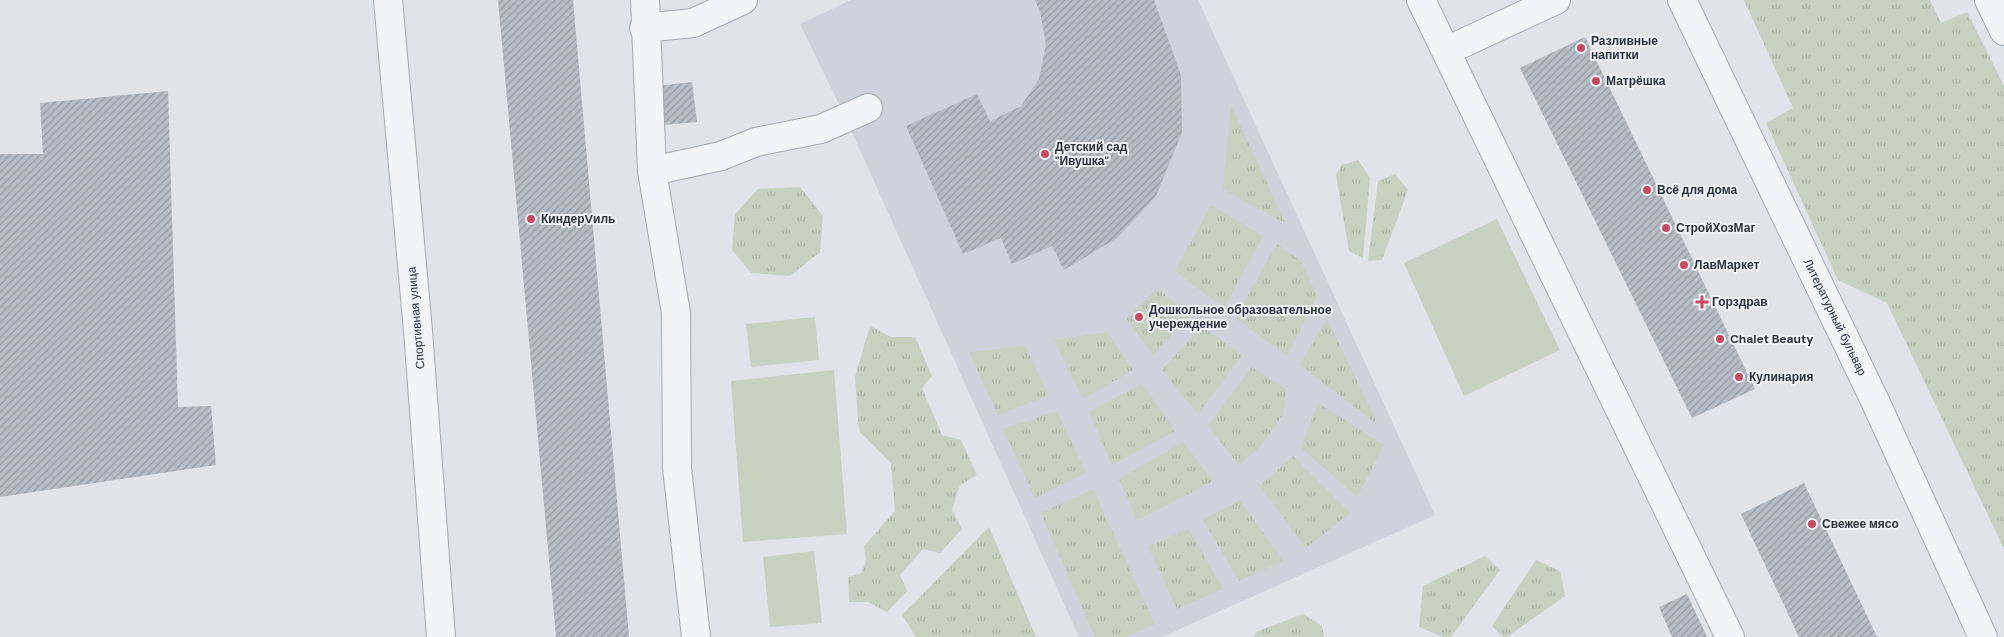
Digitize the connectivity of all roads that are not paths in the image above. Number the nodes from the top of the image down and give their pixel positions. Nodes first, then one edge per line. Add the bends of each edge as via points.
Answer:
1 (388, 0) edge
2 (644, 0) edge
3 (743, 0) edge
4 (1421, 0) edge
5 (1556, 0) edge
6 (1682, 0) edge
7 (1989, 0) edge
8 (644, 28) junction
9 (2004, 31) edge
10 (1446, 51) junction
11 (868, 108) dead end
12 (652, 171) junction
13 (441, 637) edge
14 (696, 637) edge
15 (1730, 637) edge
16 (1983, 637) edge

1 - 13 street, Спортивная улица
2 - 8 street
3 - 8 street via 692,23
4 - 10 street
5 - 10 street
6 - 16 street, Литературный бульвар via 1875,401
7 - 9 street
8 - 12 street
10 - 15 street
11 - 12 street via 821,129 756,142 721,156
12 - 14 street via 676,313 677,468

